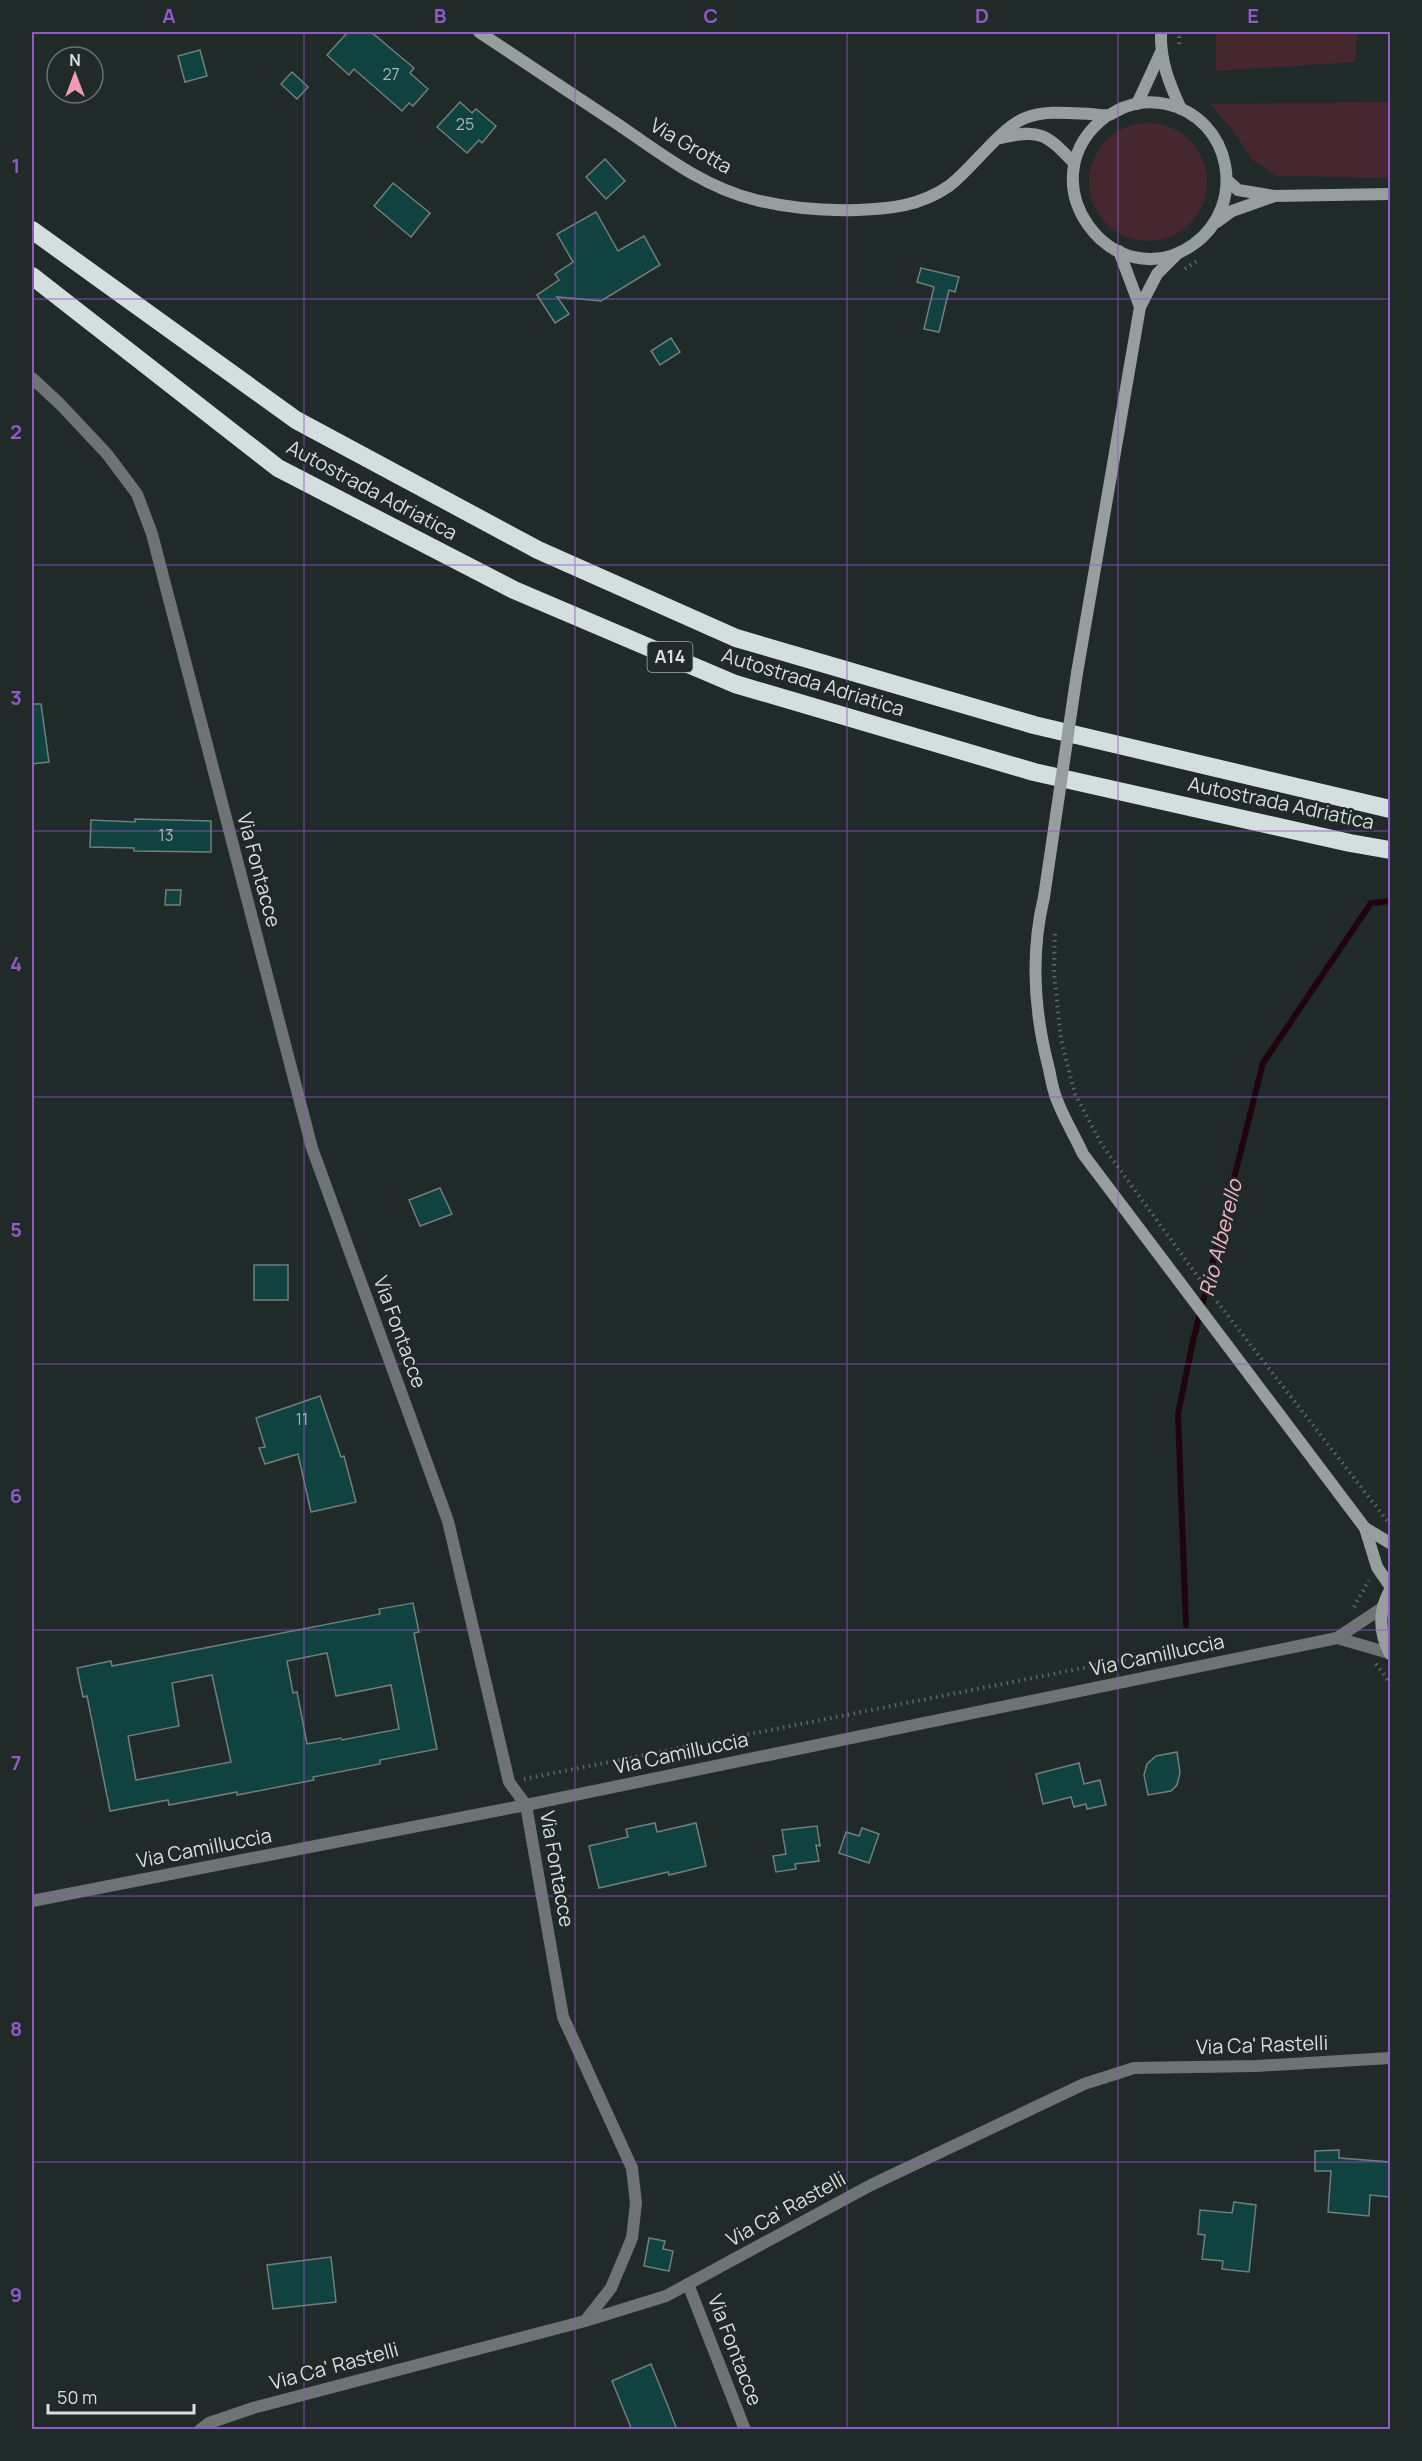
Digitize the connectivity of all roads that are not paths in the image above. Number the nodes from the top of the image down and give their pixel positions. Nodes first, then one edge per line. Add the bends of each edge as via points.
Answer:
1 (479, 32) edge
2 (1161, 32) edge
3 (1161, 52) junction
4 (1137, 104) junction
5 (1181, 109) junction
6 (1108, 115) junction
7 (997, 139) junction
8 (1074, 163) junction
9 (1228, 182) junction
10 (1390, 194) edge
11 (1274, 196) junction
12 (1214, 225) junction
13 (32, 231) edge
14 (1119, 251) junction
15 (1178, 252) junction
16 (32, 276) edge
17 (1140, 307) junction
18 (32, 378) edge
19 (1390, 809) edge
20 (1390, 850) edge
21 (1365, 1528) junction
22 (1390, 1543) edge
23 (1390, 1588) edge
24 (1382, 1608) junction
25 (1337, 1638) junction
26 (1390, 1653) edge
27 (526, 1805) junction
28 (32, 1902) edge
29 (1390, 2058) edge
30 (688, 2284) junction
31 (585, 2321) junction
32 (200, 2430) edge
33 (745, 2430) edge

1 - 7 main road, Via Grotta via 707,182 754,200 830,211 893,209 949,186
2 - 3 main road
3 - 4 main road
3 - 5 main road
4 - 5 main road via 1152,102
4 - 6 main road
5 - 9 main road via 1216,138 1223,152
6 - 7 main road, Via Grotta via 1053,113 1023,119
6 - 8 main road via 1083,141
7 - 8 main road via 1034,132 1052,140
8 - 14 main road via 1073,192 1082,218 1100,239
9 - 11 main road via 1238,190
9 - 12 main road
10 - 11 main road
11 - 12 main road via 1232,211
12 - 15 main road via 1198,241
13 - 19 highway, Autostrada Adriatica / A14 via 296,420 538,550 736,638 1034,725
14 - 15 main road via 1148,258
14 - 17 main road
15 - 17 main road via 1157,274
16 - 20 highway, Autostrada Adriatica / A14 via 278,468 514,590 735,684 1034,772
17 - 21 main road, bridge via 1038,922 1036,1009 1042,1044 1057,1100 1083,1154
18 - 27 street, Via Fontacce via 107,454 137,494 152,534 312,1148 448,1521 509,1782
21 - 22 main road
21 - 23 main road via 1377,1568
23 - 24 main road
24 - 25 street, Via Camilluccia
24 - 26 main road via 1383,1639
25 - 26 street, Via Camilluccia
25 - 27 street, Via Camilluccia
27 - 28 street, Via Camilluccia
27 - 31 street, Via Fontacce via 563,2017 632,2168 636,2203 632,2238 611,2288
29 - 30 street, Via Ca' Rastelli via 1134,2068 1084,2084 871,2185
30 - 31 street, Via Ca' Rastelli via 666,2296
30 - 33 street, Via Fontacce
31 - 32 street, Via Ca' Rastelli via 253,2408 209,2423

